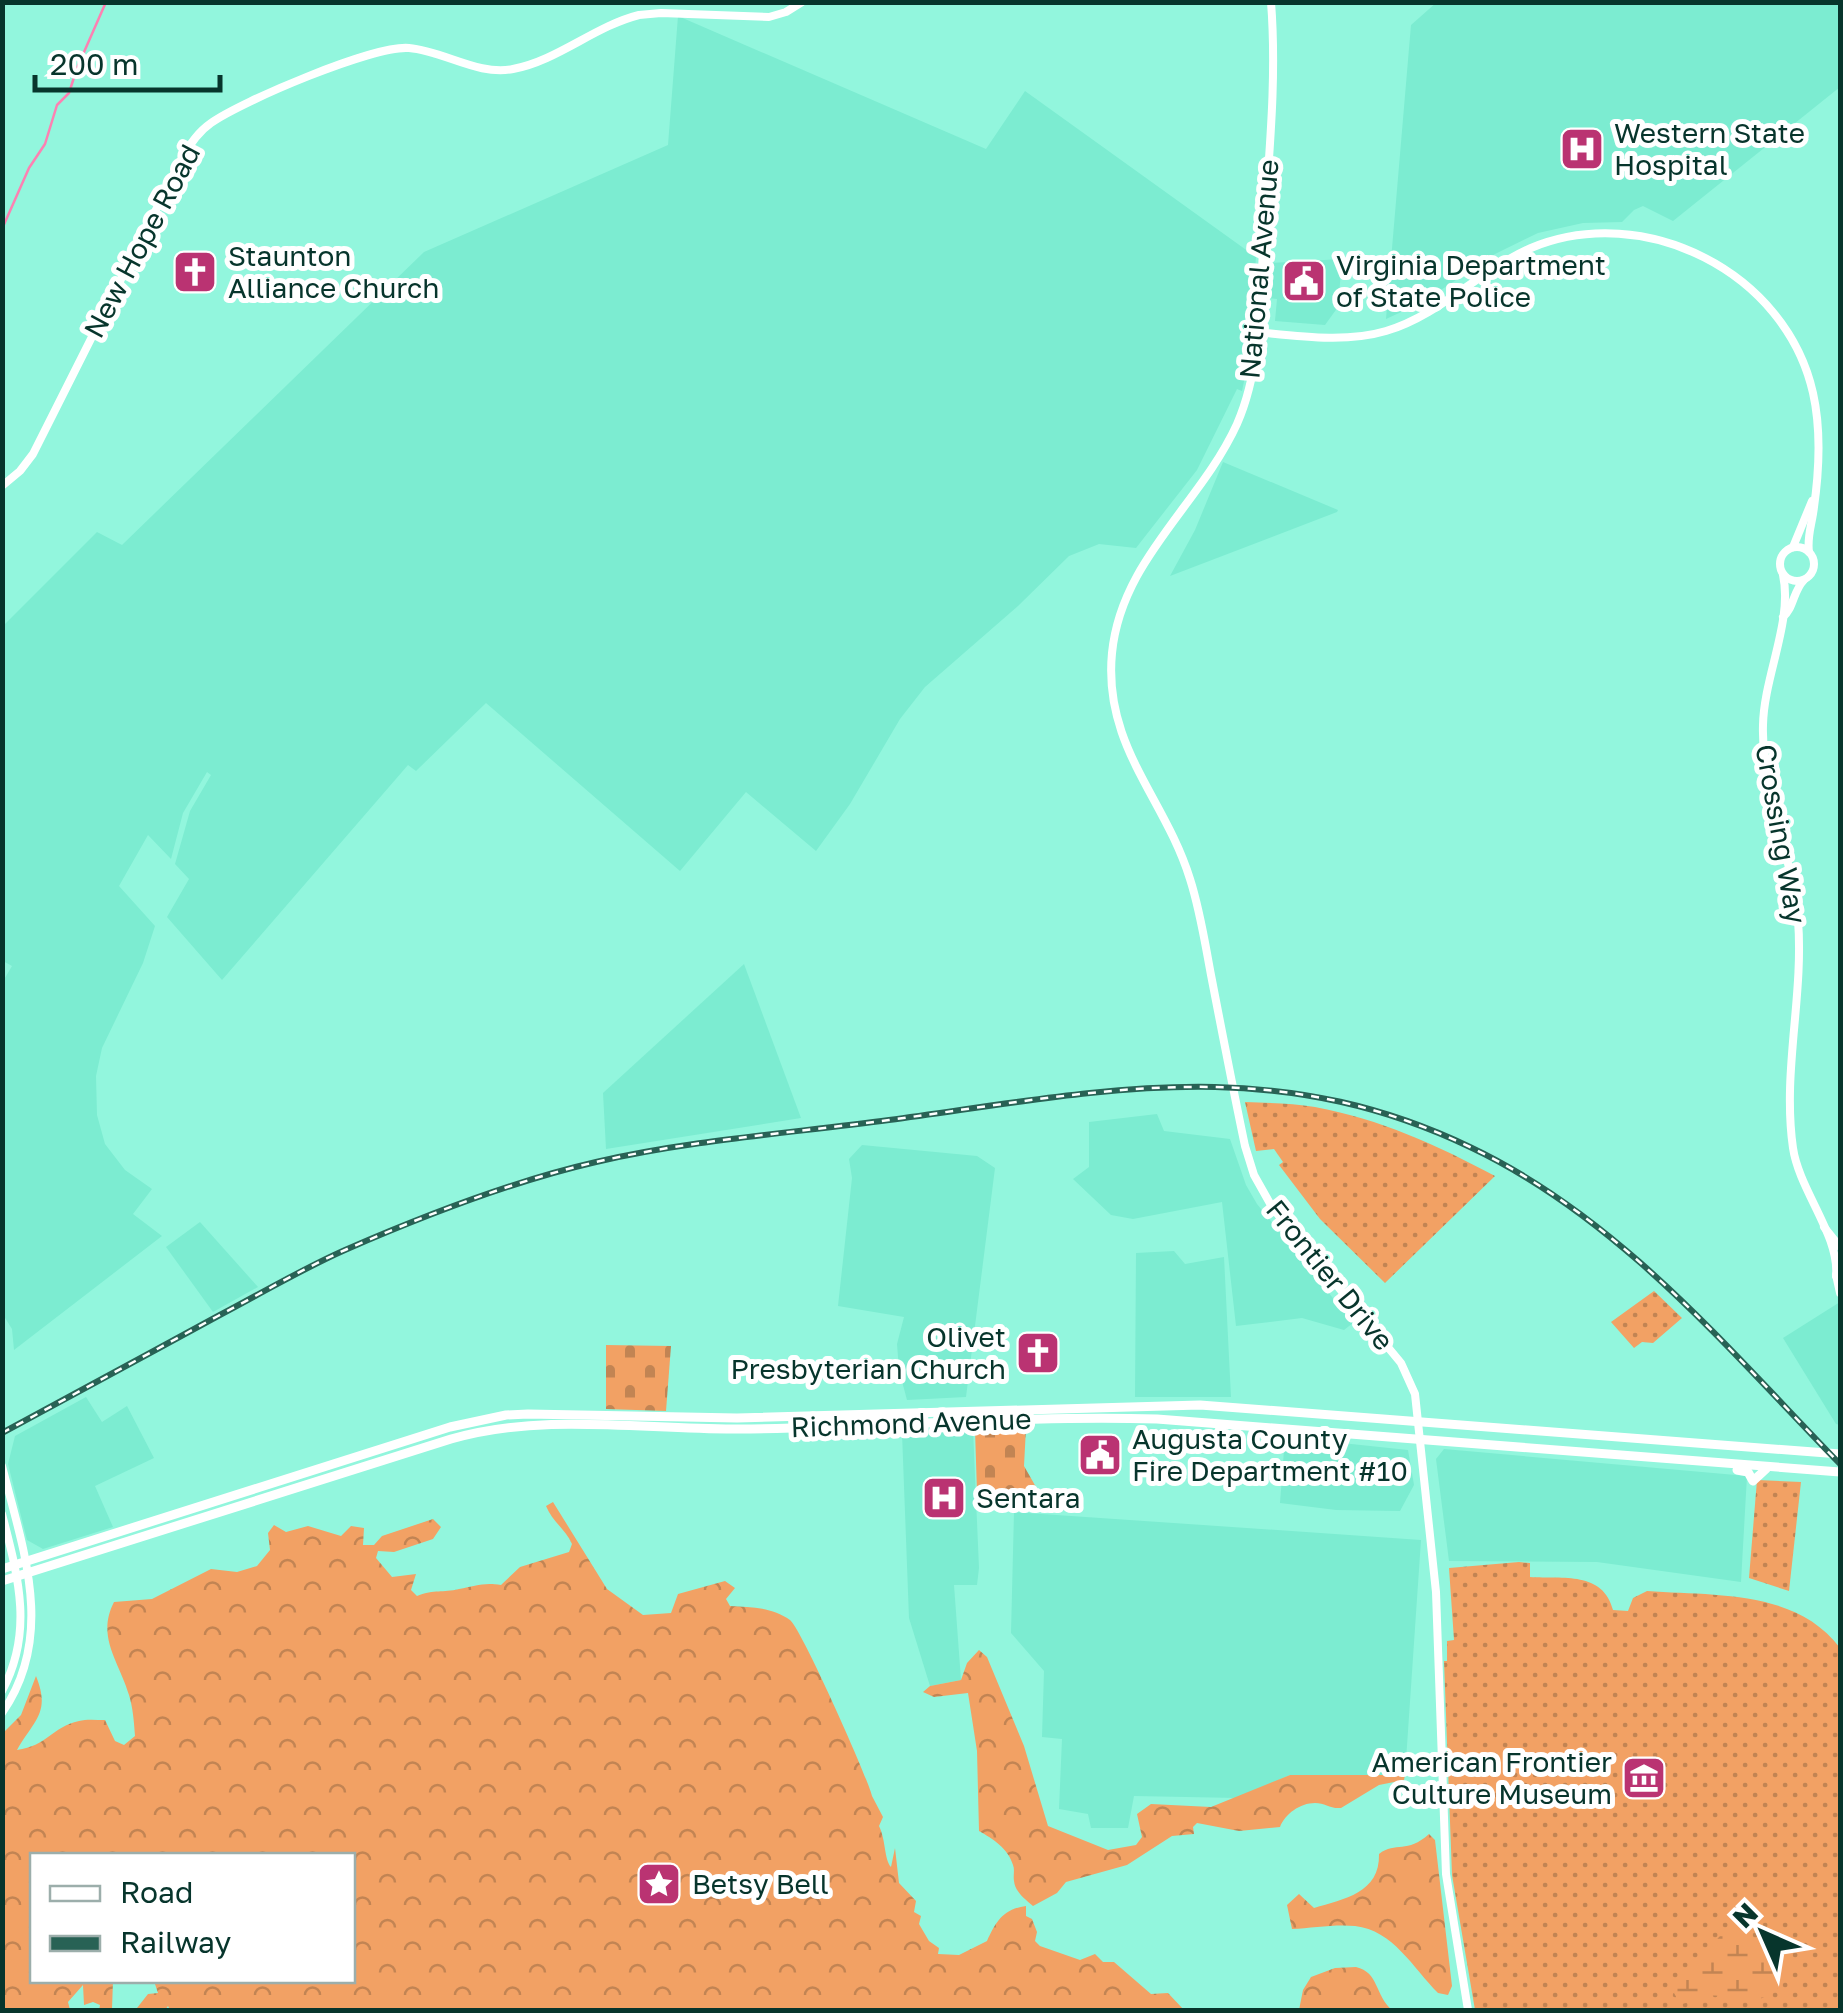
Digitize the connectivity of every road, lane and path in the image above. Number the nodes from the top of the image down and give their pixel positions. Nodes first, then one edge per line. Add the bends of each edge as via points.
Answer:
1 (802, 2) edge
2 (1271, 2) edge
3 (1257, 332) junction
4 (2, 486) edge
5 (1812, 501) junction
6 (1793, 547) junction
7 (1809, 552) junction
8 (1141, 564) joint
9 (1783, 575) junction
10 (1804, 580) junction
11 (1783, 618) junction
12 (1824, 1226) junction
13 (1840, 1247) edge
14 (1840, 1267) edge
15 (1836, 1276) junction
16 (1840, 1292) edge
17 (1418, 1420) junction
18 (1420, 1440) junction
19 (1840, 1454) edge
20 (2, 1466) edge
21 (1840, 1472) edge
22 (2, 1514) edge
23 (20, 1563) junction
24 (2, 1569) edge
25 (22, 1574) junction
26 (2, 1581) edge
27 (2, 1692) edge
28 (2, 1713) edge
29 (1468, 2010) edge

1 - 4 street, New Hope Road via 769,17 639,15 512,70 413,48 386,49 213,121 182,158 33,454
2 - 3 street, National Avenue via 1272,105
3 - 5 street via 1376,334 1416,319 1495,266 1552,241 1590,233 1660,240 1704,256 1735,277 1787,332 1808,378 1818,424
3 - 8 street, National Avenue via 1250,386 1229,441
5 - 6 street
5 - 7 street
6 - 7 street
6 - 9 street via 1780,559
7 - 10 street via 1814,568
8 - 17 street, Frontier Drive via 1114,635 1113,703 1128,753 1190,878 1246,1152 1264,1196 1401,1364
9 - 10 street
9 - 11 street, Crossing Way
10 - 11 street, Crossing Way
11 - 12 street, Crossing Way via 1764,709 1765,768 1800,946 1789,1096 1794,1154
12 - 13 street, Crossing Way
12 - 15 street, Crossing Way
14 - 15 street
15 - 16 street, Crossing Way
17 - 18 street, Frontier Drive
17 - 19 main road, Richmond Avenue
17 - 23 main road, Richmond Avenue via 1158,1405 737,1418 506,1415 341,1460
18 - 21 main road, Richmond Avenue via 1696,1462 1744,1470 1752,1480 1772,1467
18 - 25 main road, Richmond Avenue via 1094,1418 737,1429 511,1426
18 - 29 street, Frontier Drive via 1436,1592 1445,1855
20 - 23 street
22 - 23 street
23 - 24 main road, Richmond Avenue
23 - 25 street
25 - 26 main road, Richmond Avenue
25 - 27 street via 21,1637
25 - 28 street via 32,1644

